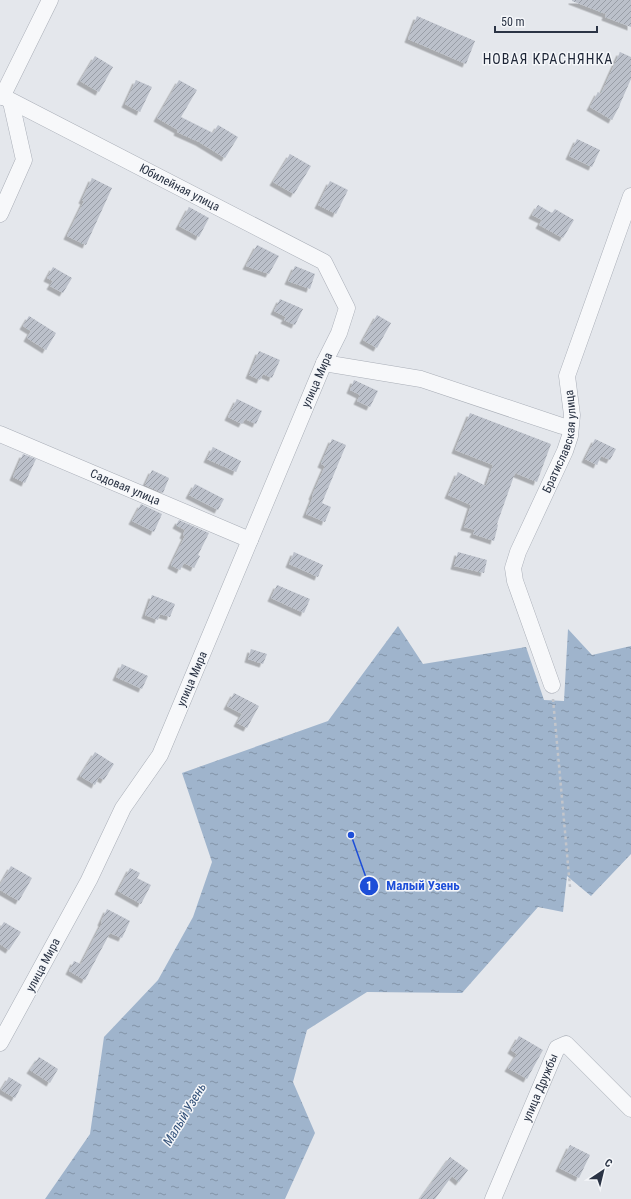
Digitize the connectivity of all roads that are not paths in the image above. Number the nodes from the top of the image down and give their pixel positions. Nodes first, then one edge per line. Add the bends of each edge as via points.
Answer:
1 (50, 0) edge
2 (5, 98) edge
3 (631, 196) edge
4 (0, 214) edge
5 (342, 298) joint
6 (324, 363) junction
7 (562, 426) dead end
8 (0, 434) edge
9 (250, 540) junction
10 (552, 685) road end
11 (0, 1044) edge
12 (631, 1109) edge
13 (493, 1199) edge

1 - 2 street
2 - 4 street via 24,160
2 - 5 street, Юбилейная улица via 324,262
3 - 10 street, Братиславская улица via 567,376 572,415 570,436 513,568
5 - 6 street, улица Мира via 346,308 343,321
6 - 7 street via 421,378
6 - 9 street, улица Мира
8 - 9 street, Садовая улица
9 - 11 street, улица Мира via 160,755 123,808 89,880
12 - 13 street, улица Дружбы via 566,1044 557,1048

